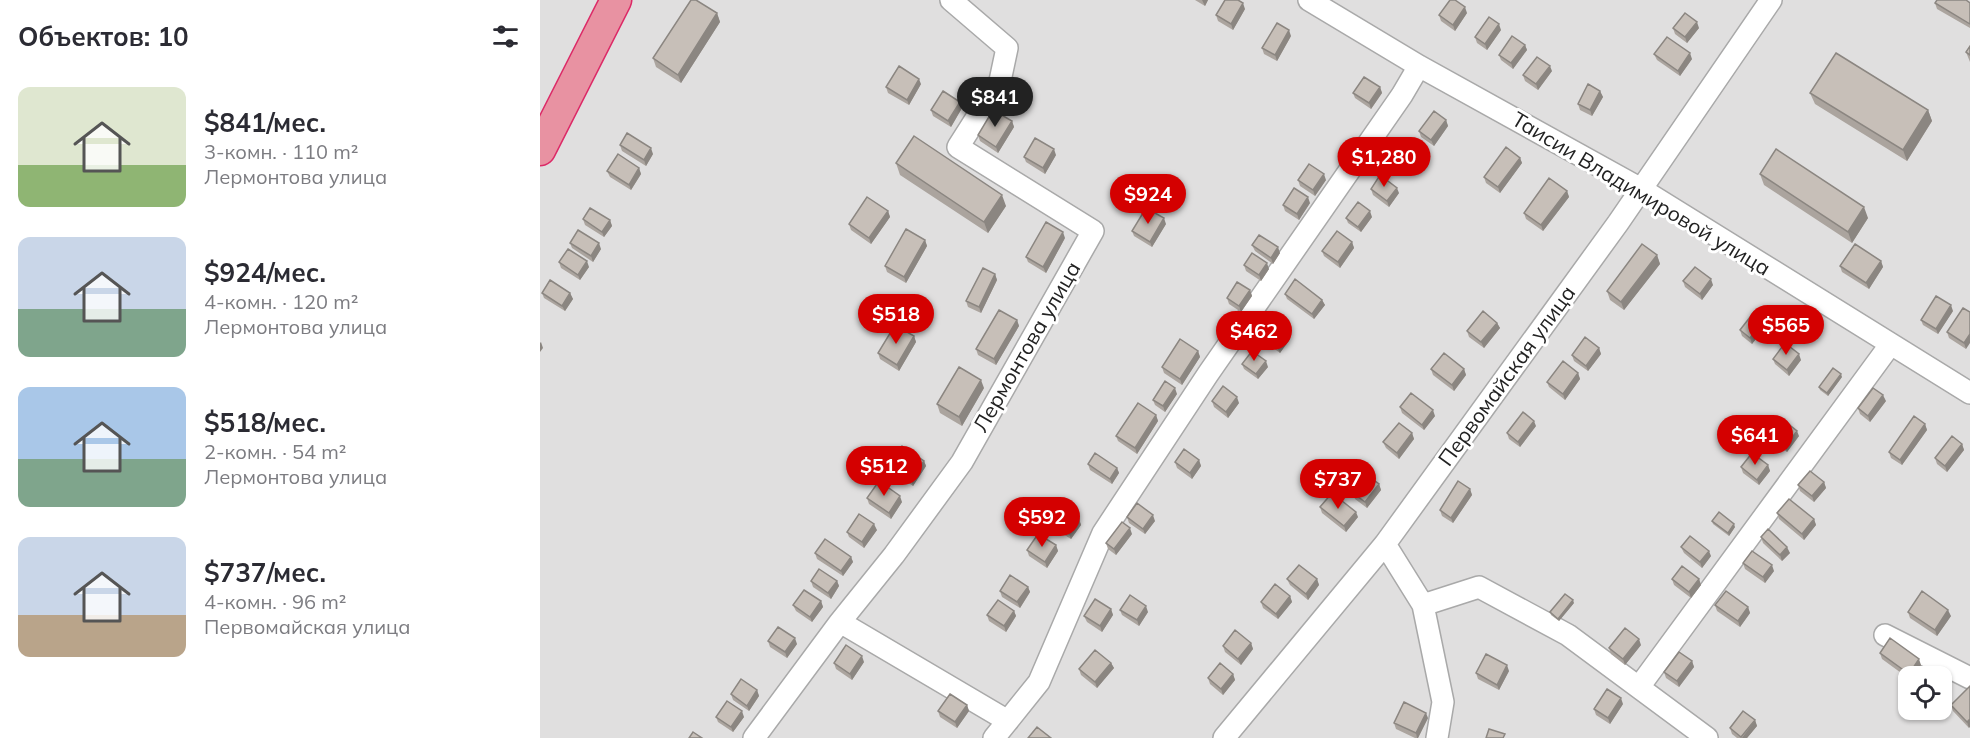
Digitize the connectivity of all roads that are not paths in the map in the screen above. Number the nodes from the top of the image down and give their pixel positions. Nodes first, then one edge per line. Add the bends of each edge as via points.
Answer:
1 (616, 0) edge
2 (951, 0) edge
3 (1309, 0) edge
4 (1771, 0) edge
5 (1419, 66) junction
6 (540, 150) edge
7 (1641, 189) junction
8 (1890, 345) junction
9 (1970, 393) edge
10 (1385, 544) junction
11 (1423, 605) junction
12 (840, 622) junction
13 (1885, 635) dead end
14 (1970, 678) edge
15 (1639, 687) junction
16 (1008, 721) junction
17 (754, 738) edge
18 (994, 738) edge
19 (1224, 738) edge
20 (1437, 738) edge
21 (1707, 738) edge

1 - 6 highway
2 - 12 street, Лермонтова улица via 1007,48 1000,81 958,147 1093,231 962,462
3 - 5 street, Таисии Владимировой улица
4 - 7 street, Первомайская улица
5 - 7 street, Таисии Владимировой улица
5 - 16 street via 1103,533 1039,682
7 - 8 street, Таисии Владимировой улица
7 - 10 street, Первомайская улица
8 - 9 street, Таисии Владимировой улица
8 - 15 street
10 - 11 street
10 - 19 street, Первомайская улица
11 - 15 street via 1479,586 1568,635
11 - 20 street via 1443,702
12 - 16 street
12 - 17 street, Лермонтова улица
13 - 14 street
15 - 21 street
16 - 18 street

